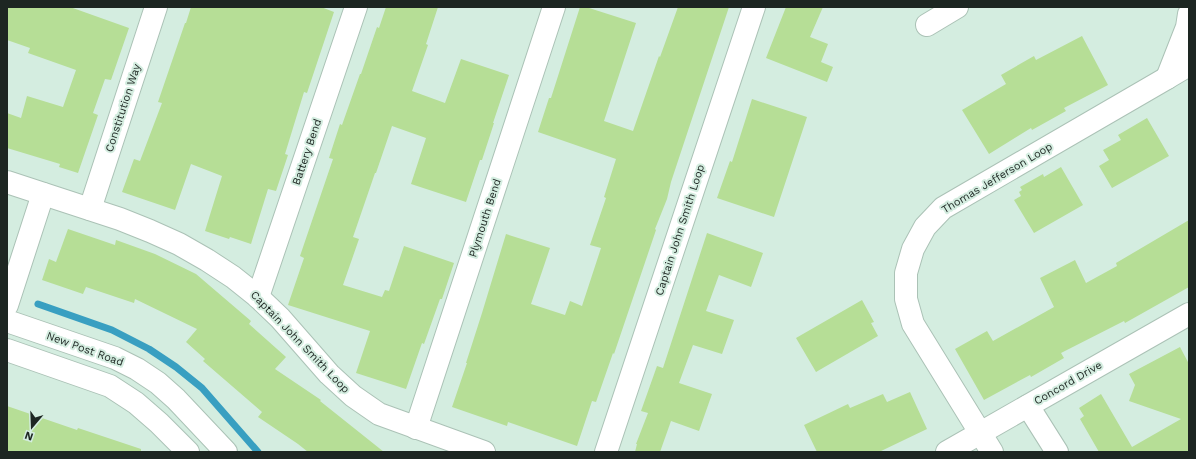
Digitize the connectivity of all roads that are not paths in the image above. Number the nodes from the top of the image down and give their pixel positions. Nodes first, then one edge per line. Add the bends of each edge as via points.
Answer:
1 (156, 7) edge
2 (356, 7) edge
3 (554, 7) edge
4 (754, 7) edge
5 (957, 7) edge
6 (1189, 14) edge
7 (927, 25) dead end
8 (1189, 65) edge
9 (1167, 78) junction
10 (7, 182) edge
11 (42, 194) junction
12 (90, 209) junction
13 (258, 297) junction
14 (7, 304) edge
15 (1189, 314) edge
16 (7, 321) edge
17 (7, 350) edge
18 (1028, 406) junction
19 (197, 421) junction
20 (416, 428) junction
21 (980, 433) junction
22 (179, 449) edge
23 (226, 452) edge
24 (484, 452) edge
25 (606, 452) edge
26 (947, 452) edge
27 (992, 452) edge
28 (1057, 452) edge

1 - 12 street, Constitution Way
2 - 13 street, Battery Bend
3 - 20 street, Plymouth Bend
4 - 25 street, Captain John Smith Loop
5 - 7 street
6 - 9 street via 1187,27
8 - 9 street, Thomas Jefferson Loop
9 - 21 street, Thomas Jefferson Loop via 943,208 925,226 913,249 906,273 906,299 913,324
10 - 11 street, Captain John Smith Loop
11 - 12 street, Captain John Smith Loop
11 - 14 street
12 - 13 street, Captain John Smith Loop via 179,244 227,273
13 - 20 street, Captain John Smith Loop via 329,374 353,396 379,414
15 - 18 street, Concord Drive
16 - 19 street, New Post Road via 115,358 137,369 158,383
17 - 22 street via 110,386 136,403 159,423
18 - 21 street, Concord Drive
18 - 28 street
19 - 22 street
19 - 23 street, New Post Road
20 - 24 street, Captain John Smith Loop
21 - 26 street, Concord Drive
21 - 27 street, Thomas Jefferson Loop

